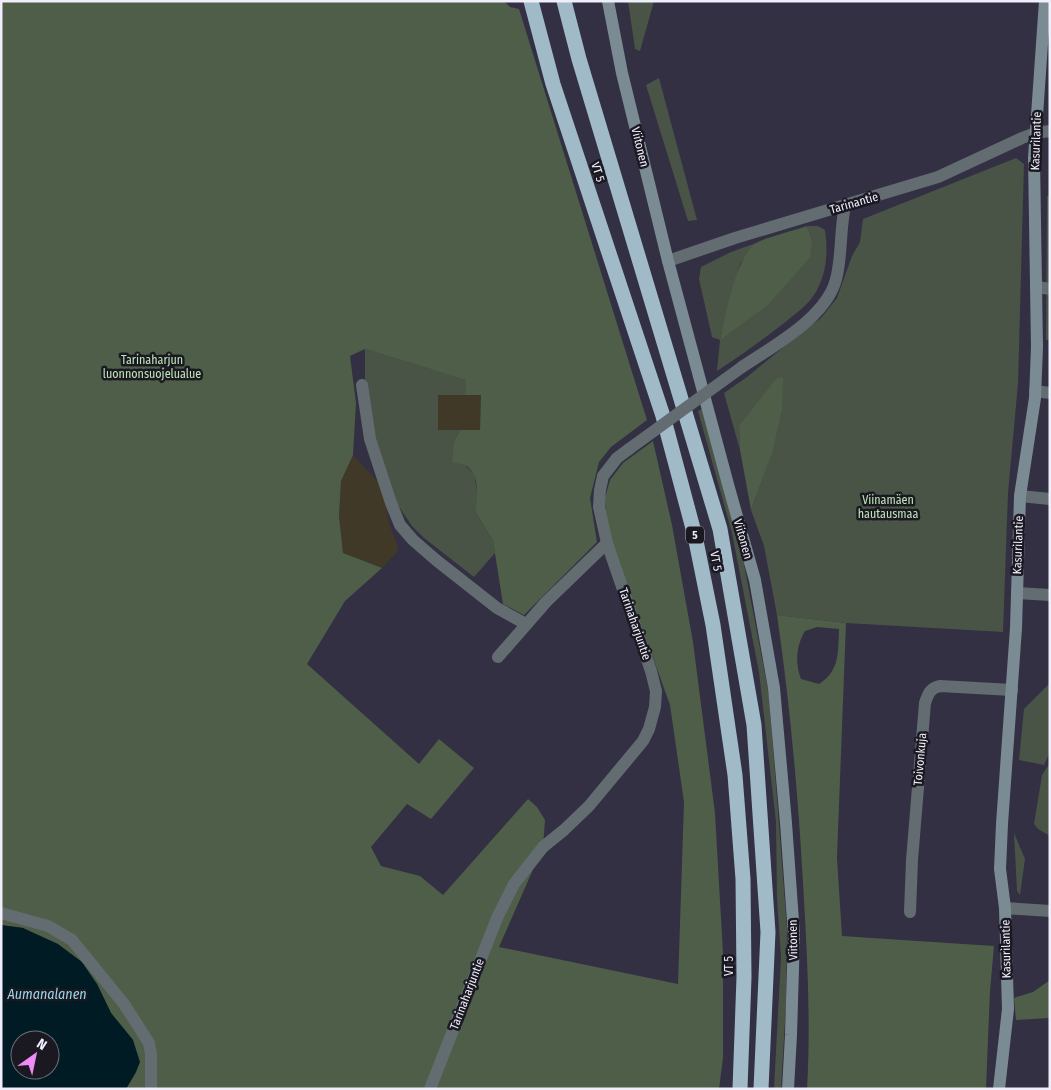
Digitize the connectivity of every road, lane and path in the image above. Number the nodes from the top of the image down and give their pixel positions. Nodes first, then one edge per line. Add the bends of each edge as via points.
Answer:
1 (531, 1) edge
2 (564, 1) edge
3 (608, 1) edge
4 (1045, 1) edge
5 (1050, 131) edge
6 (1035, 132) junction
7 (845, 206) junction
8 (668, 261) junction
9 (1043, 288) edge
10 (362, 385) dead end
11 (1035, 391) junction
12 (1050, 393) edge
13 (1020, 496) junction
14 (1050, 499) edge
15 (607, 543) junction
16 (1016, 593) junction
17 (1050, 595) edge
18 (526, 624) junction
19 (498, 657) dead end
20 (1012, 690) junction
21 (1005, 908) junction
22 (1050, 911) edge
23 (910, 912) dead end
24 (1, 913) edge
25 (151, 1089) edge
26 (430, 1089) edge
27 (740, 1089) edge
28 (761, 1089) edge
29 (788, 1089) edge
30 (999, 1089) edge

1 - 27 highway, VT 5 / 5 via 553,84 663,416 695,536 713,625 735,775 743,879
2 - 28 highway, VT 5 / 5 via 584,78 720,528 754,725 768,932
3 - 8 main road, Viitonen via 622,73
4 - 6 main road, Kasurilantie
5 - 6 street
6 - 7 street, Tarinantie via 938,177
6 - 9 main road, Kasurilantie
7 - 8 street, Tarinantie
7 - 15 street, Tarinaharjuntie, bridge via 837,278 817,312 629,449 608,468 601,483 599,506
8 - 29 main road, Viitonen via 755,580 774,688 794,935
9 - 11 main road, Kasurilantie
10 - 18 street via 370,439 400,525 436,560 498,608
11 - 12 street
11 - 13 main road, Kasurilantie
13 - 14 street
13 - 16 main road, Kasurilantie
15 - 18 street
15 - 26 street, Tarinaharjuntie via 651,671 656,691 654,714 643,741 589,806 543,847 514,884 497,918
16 - 17 street
16 - 20 main road, Kasurilantie
18 - 19 street
20 - 21 main road, Kasurilantie via 1000,869
20 - 23 street, Toivonkuja via 940,686 928,694 918,783
21 - 22 street
21 - 30 main road, Kasurilantie via 1008,1009
24 - 25 street via 48,926 72,940 124,1004 149,1043

